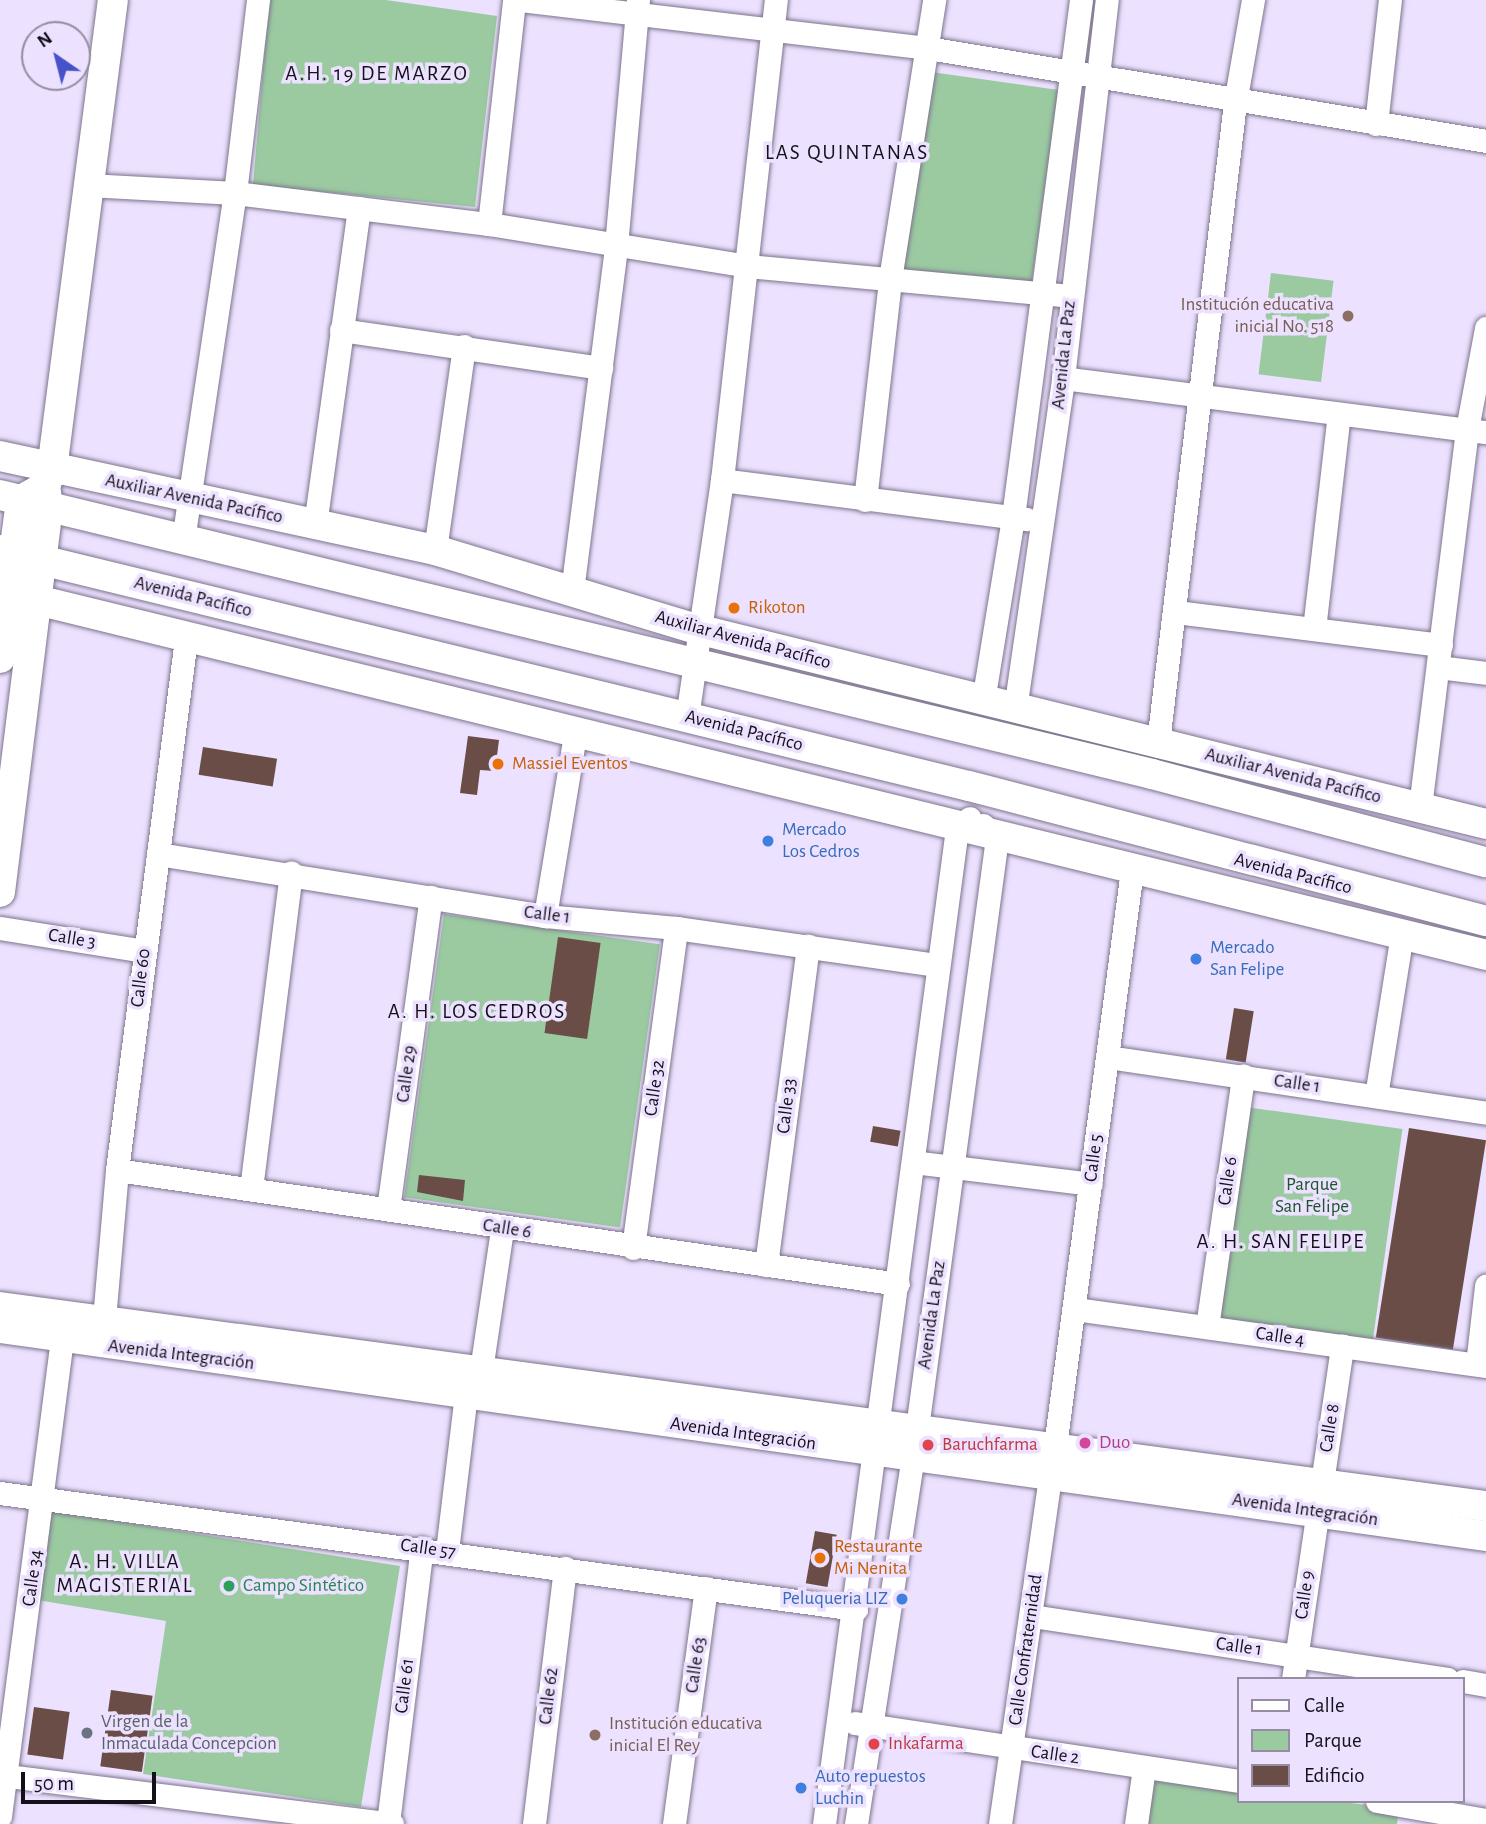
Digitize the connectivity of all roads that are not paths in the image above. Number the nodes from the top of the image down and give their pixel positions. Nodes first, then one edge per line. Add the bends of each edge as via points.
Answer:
1 (113, 0) edge
2 (258, 0) edge
3 (514, 0) edge
4 (519, 0) edge
5 (776, 0) edge
6 (933, 0) edge
7 (1081, 0) edge
8 (1107, 0) edge
9 (1253, 0) edge
10 (1390, 0) edge
11 (637, 8) edge
12 (772, 29) junction
13 (928, 48) junction
14 (1071, 71) junction
15 (1096, 78) junction
16 (1235, 103) junction
17 (1376, 124) junction
18 (1486, 141) edge
19 (88, 185) junction
20 (235, 193) junction
21 (359, 208) junction
22 (489, 224) junction
23 (616, 246) junction
24 (748, 265) junction
25 (890, 279) junction
26 (1042, 292) junction
27 (1070, 296) junction
28 (1486, 328) edge
29 (341, 330) junction
30 (464, 345) junction
31 (601, 368) junction
32 (1063, 378) junction
33 (1203, 398) junction
34 (1339, 414) junction
35 (1476, 431) edge
36 (0, 457) edge
37 (722, 480) junction
38 (33, 492) edge
39 (192, 499) junction
40 (865, 500) junction
41 (1013, 517) junction
42 (1042, 521) junction
43 (316, 525) junction
44 (183, 540) junction
45 (435, 550) junction
46 (6, 551) edge
47 (41, 560) junction
48 (572, 591) junction
49 (4, 592) edge
50 (36, 601) junction
51 (1176, 612) junction
52 (697, 629) junction
53 (1314, 629) junction
54 (186, 639) junction
55 (1440, 656) junction
56 (0, 658) edge
57 (692, 664) junction
58 (1486, 673) edge
59 (983, 701) junction
60 (1015, 709) junction
61 (687, 717) junction
62 (575, 734) junction
63 (1158, 742) junction
64 (969, 786) junction
65 (1420, 807) junction
66 (965, 822) junction
67 (1486, 824) edge
68 (997, 838) junction
69 (158, 854) junction
70 (1486, 862) edge
71 (1132, 870) junction
72 (291, 873) junction
73 (0, 892) edge
74 (431, 897) junction
75 (545, 916) junction
76 (1486, 921) edge
77 (0, 928) edge
78 (676, 928) junction
79 (1402, 934) junction
80 (808, 946) junction
81 (145, 951) junction
82 (1486, 954) edge
83 (937, 965) junction
84 (1108, 1057) junction
85 (1243, 1076) junction
86 (1376, 1096) junction
87 (1486, 1112) edge
88 (913, 1162) junction
89 (952, 1165) junction
90 (117, 1170) junction
91 (1091, 1184) junction
92 (251, 1189) junction
93 (388, 1209) junction
94 (502, 1229) junction
95 (633, 1248) junction
96 (766, 1265) junction
97 (898, 1284) junction
98 (1486, 1286) edge
99 (0, 1307) edge
100 (1075, 1309) junction
101 (104, 1319) junction
102 (1207, 1327) junction
103 (0, 1328) edge
104 (62, 1340) junction
105 (1342, 1346) junction
106 (1481, 1365) edge
107 (474, 1381) junction
108 (917, 1428) junction
109 (1055, 1446) junction
110 (877, 1453) junction
111 (912, 1457) junction
112 (1050, 1475) junction
113 (0, 1493) edge
114 (1320, 1497) junction
115 (44, 1499) junction
116 (1486, 1506) edge
117 (1486, 1536) edge
118 (422, 1548) junction
119 (447, 1551) junction
120 (565, 1568) junction
121 (706, 1588) junction
122 (856, 1609) junction
123 (1032, 1616) junction
124 (1297, 1656) junction
125 (1293, 1677) edge
126 (1434, 1677) edge
127 (1465, 1681) edge
128 (1486, 1685) edge
129 (839, 1721) junction
130 (870, 1726) junction
131 (1011, 1748) junction
132 (1144, 1768) junction
133 (3, 1775) edge
134 (1238, 1781) edge
135 (1381, 1803) edge
136 (1403, 1815) edge
137 (0, 1816) edge
138 (1486, 1821) edge
139 (390, 1824) edge
140 (534, 1824) edge
141 (674, 1824) edge
142 (824, 1824) edge
143 (856, 1824) edge
144 (1000, 1824) edge
145 (1136, 1824) edge

1 - 19 main road
2 - 20 street
3 - 22 street
4 - 11 street
5 - 12 street
6 - 13 street
7 - 14 street
8 - 15 street, Avenida La Paz
9 - 16 street
10 - 17 street
11 - 12 street
11 - 23 street
12 - 13 street
12 - 24 street
13 - 14 street
13 - 25 street
14 - 15 street
14 - 26 street
15 - 16 street
15 - 27 street, Avenida La Paz
16 - 17 street
16 - 33 street
17 - 18 street
19 - 20 street
19 - 38 main road
20 - 21 street
20 - 39 street
21 - 22 street
21 - 29 street
22 - 23 street
23 - 24 street
23 - 31 street
24 - 25 street
24 - 37 street
25 - 26 street
25 - 40 street
26 - 27 street
26 - 41 street
27 - 32 street, Avenida La Paz
28 - 35 street
29 - 30 street
29 - 43 street
30 - 31 street
30 - 45 street
31 - 48 street
32 - 33 street
32 - 42 street, Avenida La Paz
33 - 34 street
33 - 51 street
34 - 35 street
34 - 53 street
35 - 55 street
36 - 38 main road, Auxiliar Avenida Pacífico
37 - 40 street
37 - 52 street
38 - 39 main road, Auxiliar Avenida Pacífico
38 - 44 main road
38 - 46 main road
38 - 47 main road
39 - 43 main road, Auxiliar Avenida Pacífico
39 - 44 street
40 - 41 street
41 - 42 street
41 - 59 street
42 - 60 street, Avenida La Paz
43 - 45 main road, Auxiliar Avenida Pacífico
44 - 57 main road
45 - 48 main road, Auxiliar Avenida Pacífico
46 - 47 main road, Avenida Pacífico
46 - 49 main road
47 - 50 main road
47 - 61 main road, Avenida Pacífico
48 - 52 main road, Auxiliar Avenida Pacífico
49 - 50 main road
49 - 56 main road
50 - 54 main road
50 - 73 main road
51 - 53 street
51 - 63 street
52 - 57 street
52 - 59 main road, Auxiliar Avenida Pacífico
53 - 55 street
54 - 62 main road
54 - 69 street, Calle 60
55 - 58 street
55 - 65 street
57 - 61 street
57 - 70 main road via 1152,774
59 - 60 main road, Auxiliar Avenida Pacífico
60 - 63 main road, Auxiliar Avenida Pacífico
61 - 64 main road, Avenida Pacífico
62 - 66 main road
62 - 75 street
63 - 65 main road, Auxiliar Avenida Pacífico
64 - 66 street
64 - 76 main road, Avenida Pacífico
65 - 67 main road, Auxiliar Avenida Pacífico
66 - 68 main road
66 - 83 street
68 - 71 main road
68 - 89 street, Avenida La Paz
69 - 72 street, Calle 1
69 - 81 street, Calle 60
71 - 79 main road
71 - 84 street, Calle 5
72 - 74 street, Calle 1
72 - 92 street
74 - 75 street, Calle 1
74 - 93 street, Calle 29
75 - 78 street, Calle 1
77 - 81 street, Calle 3
78 - 80 street, Calle 1
78 - 95 street, Calle 32
79 - 82 main road
79 - 86 street
80 - 83 street, Calle 1
80 - 96 street, Calle 33
81 - 90 street, Calle 60
83 - 88 street
84 - 85 street, Calle 1
84 - 91 street, Calle 5
85 - 86 street, Calle 1
85 - 102 street, Calle 6
86 - 87 street, Calle 1
88 - 89 street
88 - 97 street
89 - 91 street
89 - 108 street, Avenida La Paz
90 - 92 street, Calle 6
90 - 101 street, Calle 60
91 - 100 street, Calle 5
92 - 93 street, Calle 6
93 - 94 street, Calle 6
94 - 95 street, Calle 6
94 - 107 street
95 - 96 street, Calle 6
96 - 97 street, Calle 6
97 - 110 street
98 - 106 street
99 - 101 main road
100 - 102 street, Calle 4
100 - 109 street, Calle 5
101 - 107 main road
102 - 105 street, Calle 4
103 - 104 main road, Avenida Integración
104 - 107 main road, Avenida Integración
104 - 115 street, Calle 34
105 - 106 street, Calle 4
105 - 114 street, Calle 8
107 - 110 main road
107 - 119 street
108 - 109 main road
108 - 110 main road
108 - 111 street, Avenida La Paz
109 - 114 main road
110 - 111 main road, Avenida Integración
110 - 122 street
111 - 112 main road, Avenida Integración
111 - 130 street, Avenida La Paz
112 - 114 main road, Avenida Integración
112 - 123 street, Calle Confraternidad
113 - 115 street, Calle 57
114 - 116 main road
114 - 117 main road, Avenida Integración
114 - 124 street, Calle 9
115 - 118 street, Calle 57
115 - 133 street, Calle 34
118 - 119 street, Calle 57
118 - 139 street, Calle 61
119 - 120 street, Calle 57
120 - 121 street, Calle 57
120 - 140 street, Calle 62
121 - 122 street, Calle 57
121 - 141 street, Calle 63
122 - 129 street
123 - 124 street, Calle 1
123 - 131 street, Calle Confraternidad
124 - 125 street, Calle 9
124 - 126 street, Calle 1
127 - 128 street
129 - 130 street, Calle 2
129 - 142 street
130 - 131 street, Calle 2
130 - 143 street, Avenida La Paz
131 - 132 street, Calle 2
131 - 144 street, Calle Confraternidad
132 - 134 street, Calle 2
132 - 145 street
133 - 137 street, Calle 34
133 - 139 street
135 - 136 street
136 - 138 street

